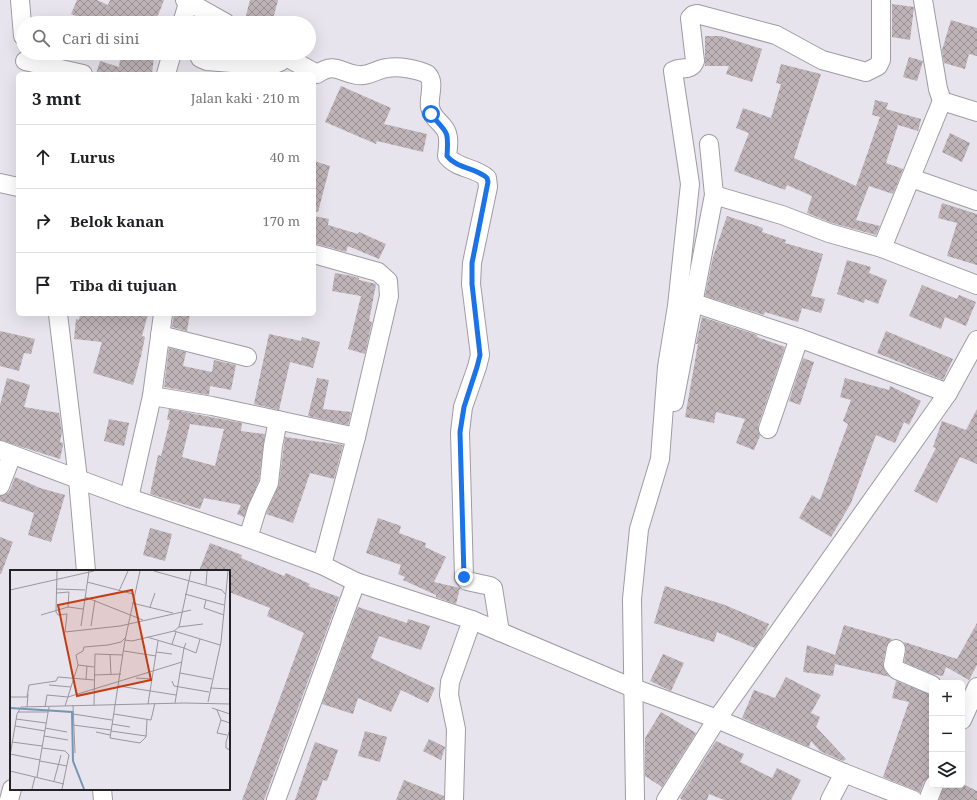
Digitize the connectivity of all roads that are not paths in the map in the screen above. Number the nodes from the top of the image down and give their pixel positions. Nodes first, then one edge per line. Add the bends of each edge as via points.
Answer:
1 (20, 0) edge
2 (881, 0) edge
3 (923, 0) edge
4 (191, 6) edge
5 (21, 16) edge
6 (186, 16) edge
7 (212, 16) edge
8 (170, 60) edge
9 (205, 60) edge
10 (280, 60) edge
11 (290, 60) edge
12 (25, 63) edge
13 (72, 72) edge
14 (167, 72) edge
15 (306, 72) edge
16 (316, 77) edge
17 (942, 101) junction
18 (977, 112) edge
19 (709, 144) dead end
20 (911, 178) junction
21 (0, 183) edge
22 (16, 187) edge
23 (714, 195) junction
24 (977, 201) edge
25 (882, 248) junction
26 (316, 255) edge
27 (977, 285) edge
28 (694, 303) junction
29 (58, 316) edge
30 (164, 316) edge
31 (160, 335) junction
32 (799, 338) junction
33 (977, 340) edge
34 (248, 356) dead end
35 (948, 393) junction
36 (152, 396) junction
37 (278, 420) junction
38 (768, 429) dead end
39 (356, 437) junction
40 (6, 453) edge
41 (660, 459) junction
42 (78, 479) junction
43 (0, 486) edge
44 (129, 498) junction
45 (248, 538) junction
46 (322, 564) junction
47 (86, 570) edge
48 (356, 582) junction
49 (472, 620) junction
50 (500, 632) junction
51 (896, 650) dead end
52 (929, 684) edge
53 (633, 688) junction
54 (970, 695) edge
55 (963, 716) edge
56 (717, 719) junction
57 (844, 773) junction
58 (933, 788) edge
59 (12, 790) edge
60 (102, 790) edge
61 (9, 800) edge
62 (103, 800) edge
63 (276, 800) edge
64 (454, 800) edge
65 (635, 800) edge
66 (666, 800) edge
67 (830, 800) edge
68 (913, 800) edge
69 (928, 800) edge

1 - 5 street
2 - 41 street via 881,60 878,66 866,72 822,60 776,35 697,14 690,18 695,62 690,68 673,71 690,184 677,306 667,367
3 - 17 street
4 - 6 street
4 - 7 street
8 - 14 street
9 - 10 street via 270,66
11 - 15 street
12 - 13 street
16 - 50 street via 326,69 338,68 357,75 366,75 387,68 427,74 431,82 431,114 445,128 448,136 447,156 453,163 473,169 487,178 488,187 472,263 480,355 464,407 460,432 464,577 467,581 493,588
17 - 18 street
17 - 20 street
19 - 23 street
20 - 24 street
20 - 25 street
21 - 22 street
23 - 25 street
23 - 28 street
25 - 27 street
26 - 39 street via 378,272 388,281 389,296
28 - 32 street
28 - 41 street via 670,424
29 - 42 street
30 - 31 street
31 - 34 street
31 - 36 street
32 - 35 street
32 - 38 street
33 - 35 street
35 - 56 street
36 - 37 street
36 - 44 street
37 - 39 street
37 - 45 street via 271,456 270,483
39 - 46 street
40 - 42 street
40 - 43 street
41 - 53 street via 639,528 632,599
42 - 44 street
42 - 47 street
44 - 45 street
45 - 46 street
46 - 48 street
48 - 49 street
48 - 63 street
49 - 50 street
49 - 64 street via 450,682 448,695 456,729
50 - 53 street
51 - 52 street via 893,665 898,670
53 - 56 street
53 - 65 street
54 - 55 street
56 - 57 street
56 - 66 street
57 - 67 street
57 - 68 street
58 - 69 street
59 - 61 street
60 - 62 street

